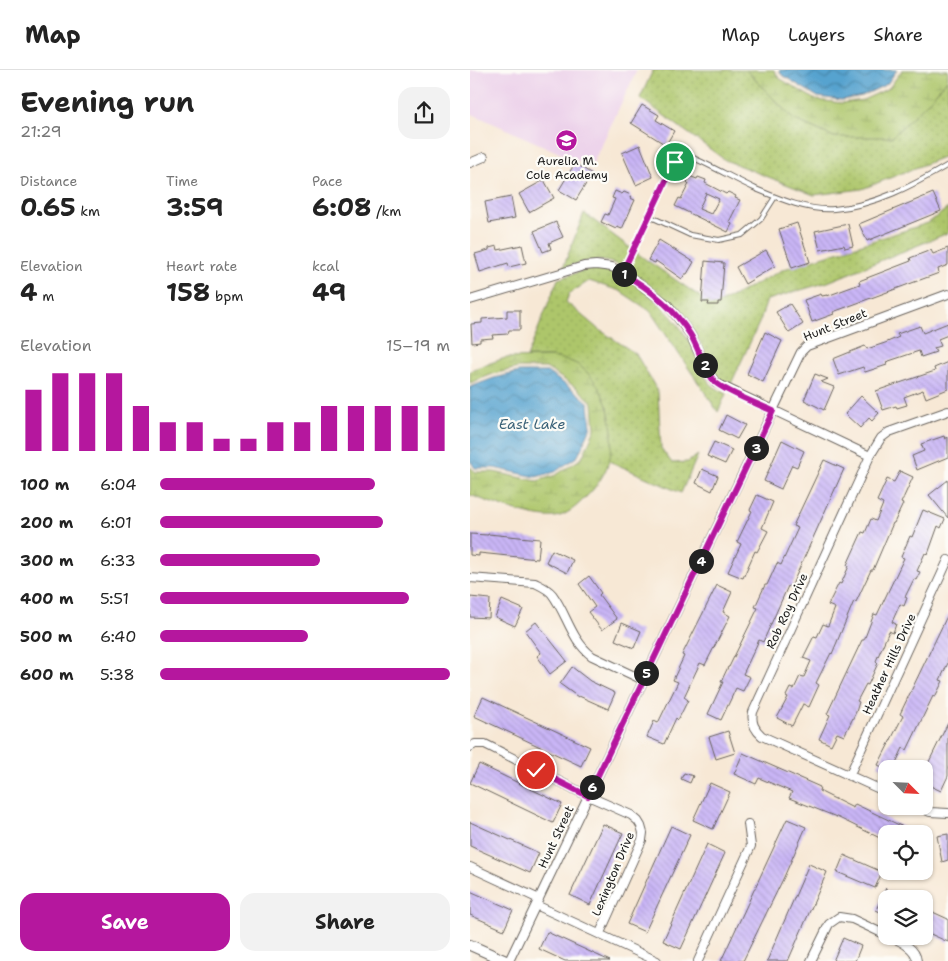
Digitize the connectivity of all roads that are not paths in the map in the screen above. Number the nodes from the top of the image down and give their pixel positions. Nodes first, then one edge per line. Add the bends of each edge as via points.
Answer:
1 (484, 157) dead end
2 (470, 163) edge
3 (948, 165) edge
4 (775, 197) junction
5 (649, 216) junction
6 (622, 273) junction
7 (948, 294) edge
8 (470, 300) edge
9 (773, 411) junction
10 (948, 411) edge
11 (870, 456) junction
12 (948, 560) edge
13 (470, 578) edge
14 (643, 680) junction
15 (470, 747) edge
16 (849, 776) junction
17 (878, 789) edge
18 (588, 796) junction
19 (933, 812) edge
20 (948, 813) edge
21 (748, 824) dead end
22 (470, 867) edge
23 (538, 902) junction
24 (878, 931) edge
25 (600, 933) junction
26 (470, 945) edge
27 (905, 945) edge
28 (508, 961) edge
29 (657, 961) edge
30 (698, 961) edge
31 (812, 961) edge
32 (916, 961) edge

1 - 2 street
3 - 4 lane via 922,180 854,206 833,209
4 - 5 lane via 761,219 742,235 719,240 690,235
4 - 5 lane via 684,154 675,162
5 - 6 lane
6 - 8 street via 605,265 584,266
6 - 9 street via 668,305 690,334 716,384
7 - 9 street, Hunt Street via 807,346 796,361
9 - 11 street
9 - 14 street, Hunt Street
10 - 11 street, Rob Roy Drive via 886,434
11 - 16 street, Rob Roy Drive via 752,718 756,732 762,736
12 - 16 street, Heather Hills Drive
13 - 14 street via 536,583 543,587 551,592 585,651
14 - 18 street, Hunt Street
15 - 18 street via 485,744
16 - 17 street, Rob Roy Drive
18 - 23 street, Hunt Street
18 - 25 street, Lexington Drive via 631,815 643,833
19 - 20 street
21 - 30 street via 751,846
22 - 23 street
23 - 25 street
23 - 28 street, Hunt Street
24 - 31 street via 852,919 839,917 828,924
25 - 29 street
26 - 28 street
27 - 32 street via 912,949

